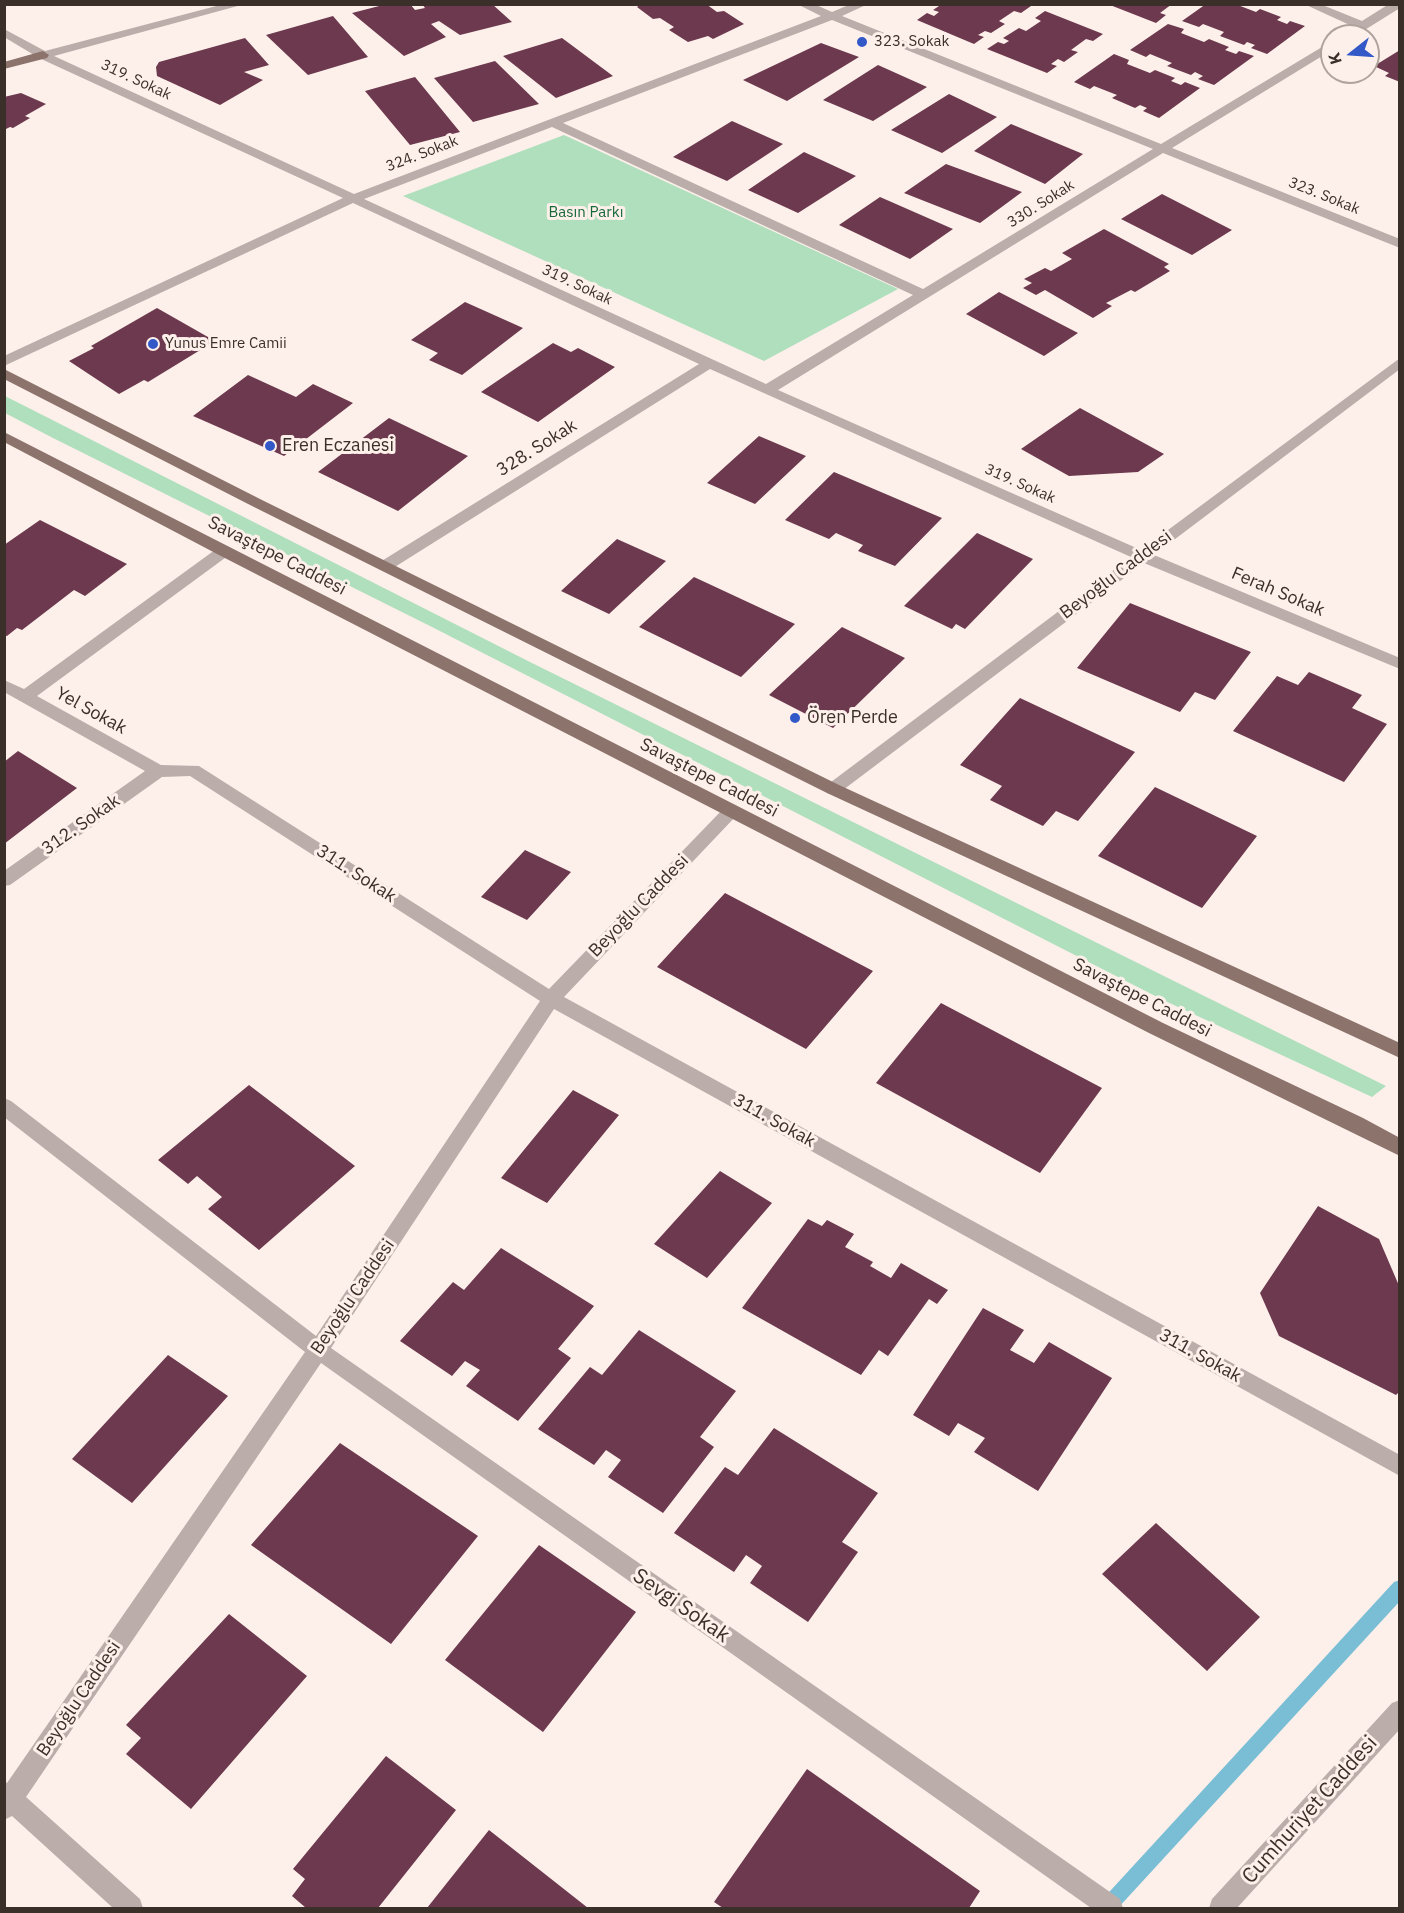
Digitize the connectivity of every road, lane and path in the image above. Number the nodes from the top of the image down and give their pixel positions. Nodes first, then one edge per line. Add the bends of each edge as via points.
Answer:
1 (240, 4) edge
2 (802, 4) edge
3 (863, 4) edge
4 (1309, 4) edge
5 (1398, 4) edge
6 (830, 16) junction
7 (1358, 24) edge
8 (1366, 24) edge
9 (4, 32) edge
10 (1320, 52) edge
11 (43, 56) junction
12 (4, 61) edge
13 (4, 66) edge
14 (551, 122) junction
15 (1164, 148) junction
16 (352, 199) junction
17 (1400, 244) edge
18 (925, 295) junction
19 (4, 362) edge
20 (709, 364) junction
21 (1398, 365) edge
22 (4, 373) edge
23 (767, 390) junction
24 (4, 436) edge
25 (224, 551) junction
26 (1142, 556) junction
27 (385, 566) junction
28 (1400, 664) edge
29 (4, 685) edge
30 (25, 697) junction
31 (158, 771) junction
32 (833, 789) junction
33 (731, 811) junction
34 (4, 880) edge
35 (551, 999) junction
36 (1400, 1051) edge
37 (4, 1106) edge
38 (1400, 1148) edge
39 (318, 1350) junction
40 (1400, 1466) edge
41 (1400, 1711) edge
42 (7, 1800) edge
43 (131, 1908) edge
44 (1111, 1908) edge
45 (1221, 1908) edge

1 - 11 street
2 - 6 street, 323. Sokak
3 - 6 street, 324. Sokak
4 - 7 street
5 - 8 street
6 - 14 street, 324. Sokak
6 - 15 street, 323. Sokak
9 - 11 street, 319. Sokak
10 - 15 street, 330. Sokak
11 - 12 main road
11 - 13 main road
11 - 16 street, 319. Sokak
14 - 16 street, 324. Sokak
14 - 18 street
15 - 17 street, 323. Sokak
15 - 18 street, 330. Sokak
16 - 19 street, 324. Sokak
16 - 20 street, 319. Sokak
18 - 23 street, 330. Sokak
20 - 23 street, 319. Sokak
20 - 27 street, 328. Sokak
21 - 26 street, Beyoğlu Caddesi
22 - 27 main road
23 - 26 street, 319. Sokak
24 - 25 main road, Savaştepe Caddesi
25 - 30 street
25 - 33 main road, Savaştepe Caddesi
26 - 28 street, Ferah Sokak
26 - 32 street, Beyoğlu Caddesi
27 - 32 main road
29 - 30 street, Yel Sokak
30 - 31 street, Yel Sokak
31 - 34 street, 312. Sokak
31 - 35 street, 311. Sokak via 193,770
32 - 36 main road
33 - 35 street, Beyoğlu Caddesi
33 - 38 main road, Savaştepe Caddesi
35 - 39 street, Beyoğlu Caddesi
35 - 40 street, 311. Sokak
37 - 39 street, Sevgi Sokak
39 - 42 street, Beyoğlu Caddesi
39 - 44 street, Sevgi Sokak
41 - 45 street, Cumhuriyet Caddesi
42 - 43 street

